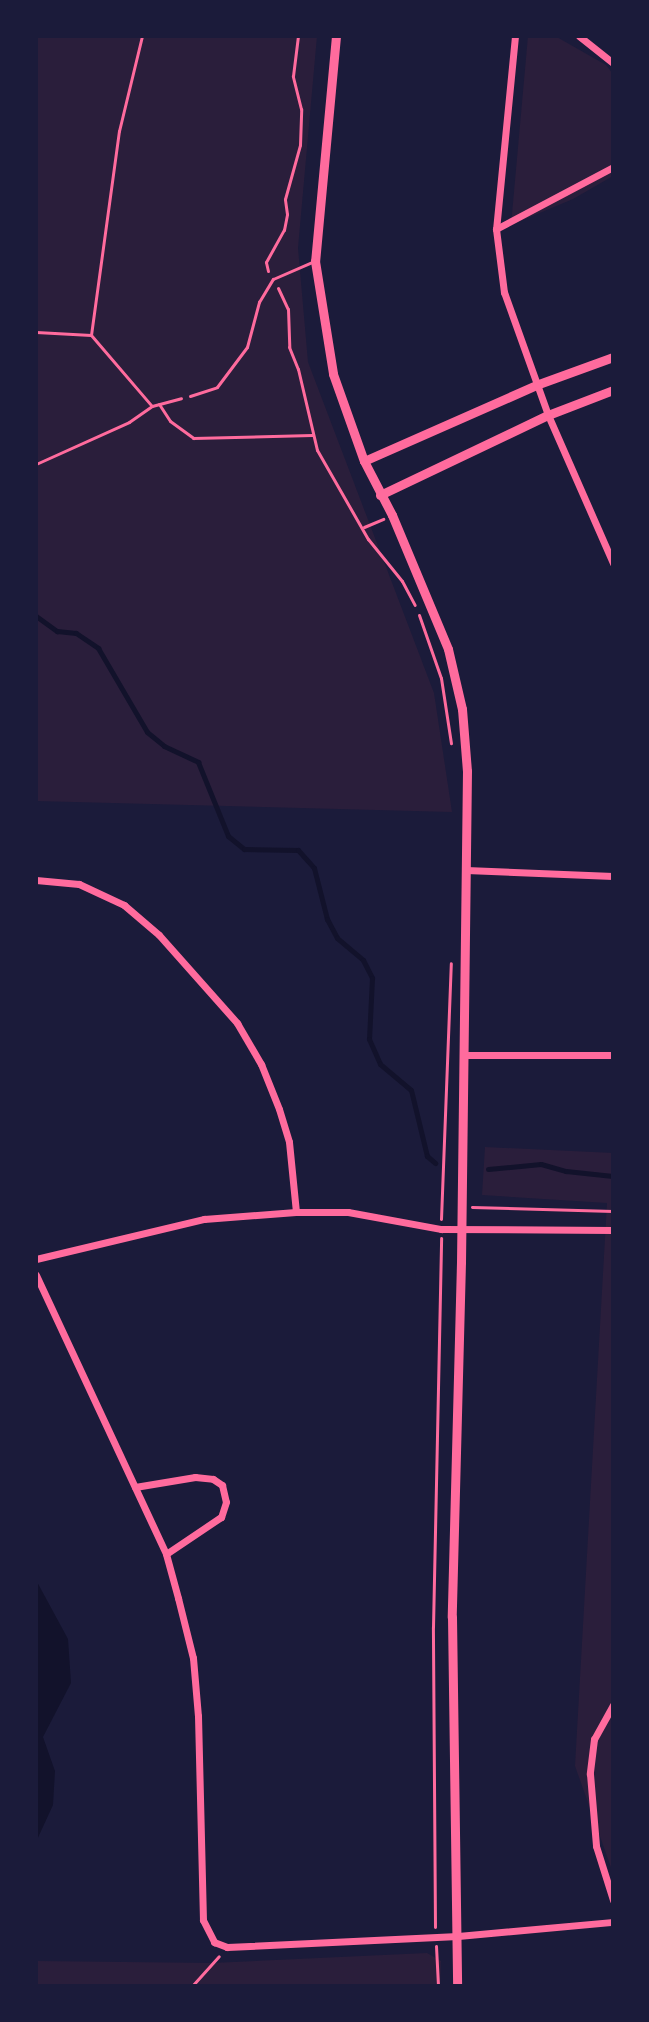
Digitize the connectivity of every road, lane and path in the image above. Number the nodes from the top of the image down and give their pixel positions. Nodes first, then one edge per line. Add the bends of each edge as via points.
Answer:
1 (142, 36) edge
2 (298, 36) edge
3 (336, 36) edge
4 (515, 36) edge
5 (579, 36) edge
6 (613, 63) edge
7 (613, 167) edge
8 (496, 229) junction
9 (315, 261) junction
10 (268, 271) dead end
11 (277, 287) dead end
12 (36, 332) edge
13 (91, 335) junction
14 (613, 357) edge
15 (536, 385) junction
16 (613, 390) edge
17 (190, 396) joint
18 (159, 404) junction
19 (152, 406) junction
20 (548, 415) junction
21 (314, 435) junction
22 (364, 461) junction
23 (36, 464) edge
24 (380, 495) junction
25 (383, 519) dead end
26 (363, 528) junction
27 (613, 563) edge
28 (452, 746) dead end
29 (466, 870) junction
30 (613, 876) edge
31 (36, 880) edge
32 (452, 953) dead end
33 (463, 1055) junction
34 (613, 1055) edge
35 (440, 1205) junction
36 (461, 1207) junction
37 (613, 1211) edge
38 (296, 1212) junction
39 (441, 1229) junction
40 (461, 1229) junction
41 (613, 1230) edge
42 (36, 1259) edge
43 (36, 1275) edge
44 (135, 1487) junction
45 (166, 1554) junction
46 (613, 1705) edge
47 (613, 1900) edge
48 (613, 1922) edge
49 (458, 1936) junction
50 (436, 1937) junction
51 (227, 1947) junction
52 (192, 1986) edge
53 (438, 1986) edge
54 (457, 1986) edge

1 - 13 path via 119,131
2 - 10 path via 293,76 301,109 300,145 285,199 284,230 266,262
3 - 9 street
4 - 8 street
5 - 6 street
7 - 8 street
8 - 15 street via 504,292
9 - 17 lane via 273,279 259,302 247,347 217,387
9 - 22 street via 333,374
11 - 21 path via 288,309 289,347
12 - 13 path
13 - 19 path
14 - 15 street
15 - 20 street
15 - 22 street
16 - 20 street
17 - 18 path
18 - 19 path
18 - 21 path via 170,421 193,438
19 - 23 path via 129,422
20 - 24 street
20 - 27 street
21 - 26 path via 325,465
22 - 24 street
24 - 29 street via 448,649 462,709
25 - 26 path
26 - 28 path via 418,610 441,678
29 - 30 street
29 - 33 street
31 - 38 street via 79,884 124,905 159,935 237,1023 279,1109 289,1142
32 - 35 path
33 - 34 street
33 - 36 street
35 - 36 path
35 - 39 path
36 - 37 path
36 - 40 street
38 - 39 street via 348,1212
38 - 42 street via 204,1219
39 - 40 street
39 - 50 path via 433,1627
40 - 41 street
40 - 49 street via 452,1617
43 - 44 street
44 - 45 street
44 - 45 street via 195,1477 222,1485 226,1502 221,1517
45 - 51 street via 193,1658 203,1920 214,1942
46 - 47 street via 594,1739 590,1774 596,1846
48 - 49 street
49 - 50 street
49 - 54 street
50 - 51 street
50 - 53 path
51 - 52 path

